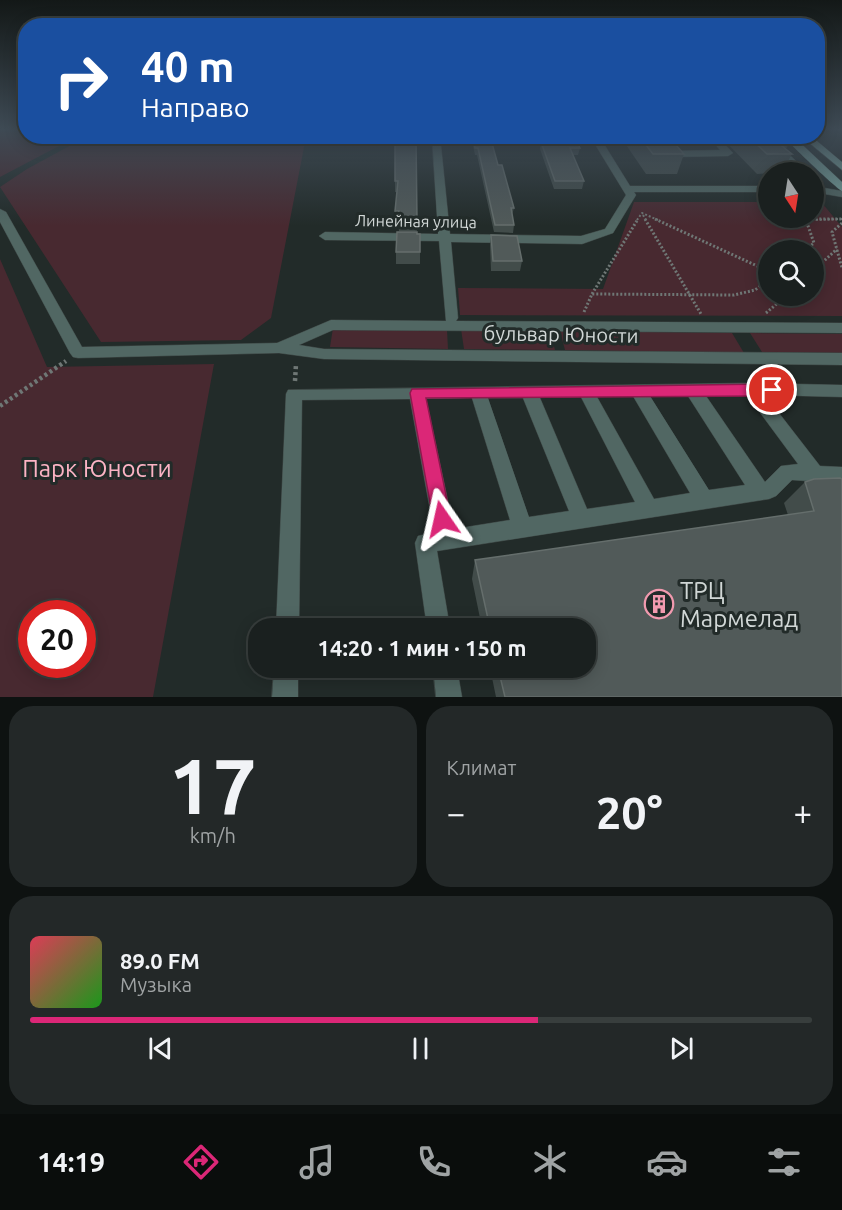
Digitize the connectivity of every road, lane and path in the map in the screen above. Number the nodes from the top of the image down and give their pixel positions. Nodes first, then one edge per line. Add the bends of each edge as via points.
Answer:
1 (438, 161) edge
2 (609, 161) edge
3 (815, 161) edge
4 (824, 188) edge
5 (842, 188) edge
6 (758, 189) edge
7 (629, 192) junction
8 (842, 194) edge
9 (0, 212) edge
10 (642, 213) junction
11 (842, 221) edge
12 (325, 236) dead end
13 (446, 239) junction
14 (813, 240) edge
15 (837, 249) junction
16 (824, 261) edge
17 (758, 266) edge
18 (842, 268) edge
19 (758, 288) edge
20 (592, 294) junction
21 (690, 295) junction
22 (451, 318) dead end
23 (597, 327) junction
24 (709, 328) junction
25 (842, 328) edge
26 (279, 348) junction
27 (78, 353) junction
28 (842, 359) edge
29 (751, 389) junction
30 (693, 390) junction
31 (586, 391) junction
32 (638, 391) junction
33 (478, 392) junction
34 (529, 392) junction
35 (417, 393) junction
36 (294, 394) junction
37 (840, 395) edge
38 (0, 406) edge
39 (814, 473) junction
40 (842, 475) edge
41 (760, 491) junction
42 (704, 500) junction
43 (649, 509) junction
44 (582, 519) junction
45 (523, 528) junction
46 (446, 540) junction
47 (287, 618) edge
48 (437, 618) edge
49 (286, 678) edge
50 (446, 678) edge
51 (285, 697) edge
52 (449, 697) edge

1 - 13 street
2 - 7 street
3 - 5 main road
4 - 8 street
6 - 7 street
7 - 10 path
7 - 13 street, Линейная улица via 609,231 582,240
9 - 27 street
10 - 17 path
10 - 20 path
10 - 21 path
11 - 14 path via 808,219
11 - 15 path via 831,232
12 - 13 street, Линейная улица
13 - 22 street
15 - 16 path
15 - 18 path
19 - 21 path via 734,295
20 - 21 path
20 - 23 path via 583,310
21 - 24 path
23 - 24 street
23 - 26 street via 331,325
24 - 25 street
26 - 27 street
26 - 28 street, бульвар Юности via 324,354
26 - 36 path via 297,363
27 - 38 path
29 - 30 street
29 - 37 street
29 - 39 street
30 - 32 street
30 - 41 street
31 - 32 street
31 - 34 street
31 - 43 street
32 - 42 street
33 - 34 street
33 - 35 street
33 - 45 street
34 - 44 street
35 - 36 street
35 - 46 street
36 - 47 street
39 - 40 street
39 - 41 street via 788,472 769,490
41 - 42 street
42 - 43 street
43 - 44 street
44 - 45 street
45 - 46 street
46 - 48 street via 425,543
49 - 51 street
50 - 52 street

